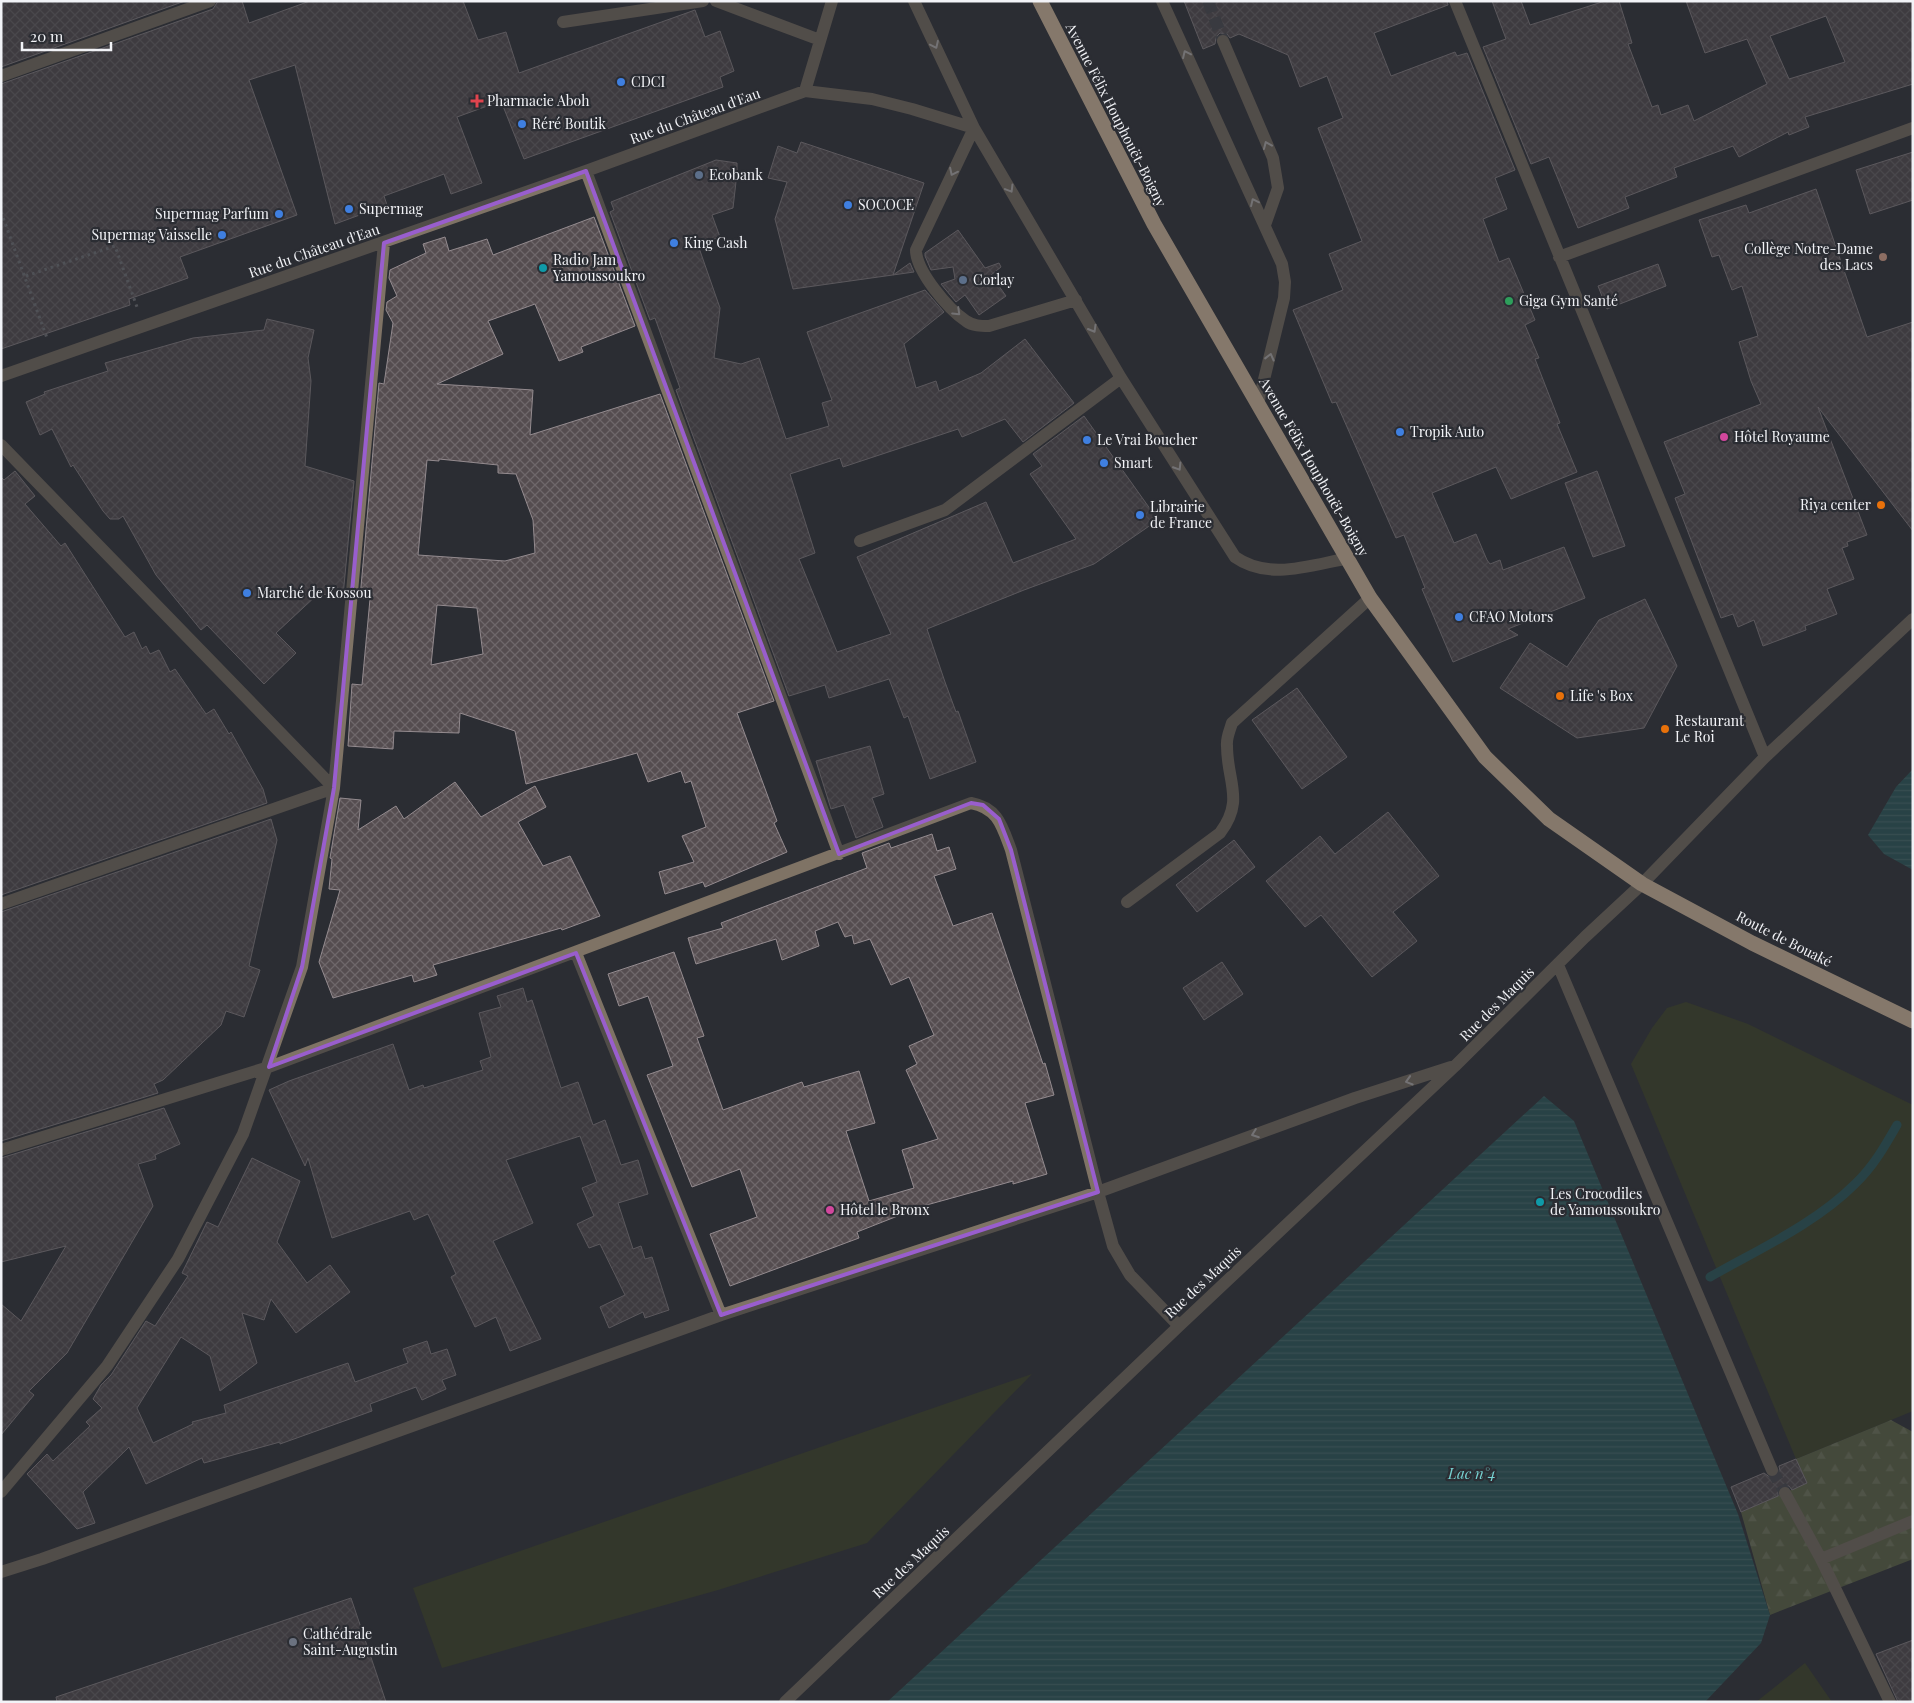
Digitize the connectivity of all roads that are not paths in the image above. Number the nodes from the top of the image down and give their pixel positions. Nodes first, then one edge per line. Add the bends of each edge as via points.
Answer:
1 (210, 1) edge
2 (703, 1) edge
3 (716, 1) edge
4 (832, 1) edge
5 (914, 1) edge
6 (1040, 1) edge
7 (1162, 1) edge
8 (1455, 1) edge
9 (563, 22) dead end
10 (820, 40) junction
11 (1223, 41) tunnel mouth
12 (1, 76) edge
13 (805, 91) junction
14 (974, 128) junction
15 (1913, 128) edge
16 (586, 171) junction
17 (1264, 225) junction
18 (384, 243) junction
19 (1559, 257) junction
20 (1076, 300) junction
21 (1, 376) edge
22 (1121, 378) junction
23 (1258, 404) junction
24 (1, 445) edge
25 (860, 541) dead end
26 (1349, 558) junction
27 (1370, 598) junction
28 (1913, 619) edge
29 (1765, 757) junction
30 (334, 788) junction
31 (839, 854) junction
32 (1642, 884) junction
33 (1127, 902) dead end
34 (1, 904) edge
35 (576, 953) junction
36 (1558, 965) junction
37 (1913, 1021) edge
38 (1455, 1066) junction
39 (269, 1067) junction
40 (1, 1150) edge
41 (1098, 1192) junction
42 (721, 1314) junction
43 (1179, 1326) junction
44 (1772, 1470) tunnel mouth
45 (1, 1492) edge
46 (1785, 1493) tunnel mouth
47 (1913, 1521) edge
48 (1821, 1559) junction
49 (1, 1572) edge
50 (785, 1702) edge
51 (1890, 1702) edge

1 - 12 street
2 - 9 street
3 - 10 street
4 - 10 street
5 -> 14 street
6 - 23 highway, Avenue Félix Houphouët-Boigny via 1154,224
17 -> 7 street
8 - 19 street
10 - 13 street
17 -> 11 street via 1278,188 1273,158
13 - 14 street, Rue du Château d'Eau via 872,99
13 - 16 street, Rue du Château d'Eau
14 -> 20 street
14 -> 20 street via 918,243 916,258 920,267 955,312 978,326 989,326
15 - 19 street
16 - 18 street, Rue du Château d'Eau
16 - 31 street
23 -> 17 street via 1286,282 1282,264
18 - 21 street, Rue du Château d'Eau
18 - 30 street
19 - 29 street
20 -> 22 street
22 - 25 street via 945,510
22 -> 26 street via 1236,557 1247,565 1278,571
23 - 26 highway, Avenue Félix Houphouët-Boigny
24 - 30 street
26 - 27 highway, Avenue Félix Houphouët-Boigny
27 - 32 highway, Avenue Félix Houphouët-Boigny via 1485,757 1549,819
27 - 33 street via 1232,723 1226,744 1234,808 1228,822 1220,833
28 - 29 street, Rue des Maquis
29 - 32 street, Rue des Maquis
30 - 34 street
30 - 39 street via 302,967
31 - 35 street
31 - 41 street via 970,803 983,806 999,819 1011,850
32 - 36 street, Rue des Maquis
32 - 37 highway, Route de Bouaké via 1752,943
35 - 39 street
35 - 42 street
36 - 38 street, Rue des Maquis
36 - 44 street
38 -> 41 street via 1355,1098
38 - 43 street, Rue des Maquis
39 - 40 street
39 - 45 street via 243,1134 178,1259 107,1366
41 - 42 street
41 - 43 street via 1114,1246 1130,1275
42 - 49 street
43 - 50 street, Rue des Maquis
46 - 48 street
47 - 48 street
48 - 51 street

